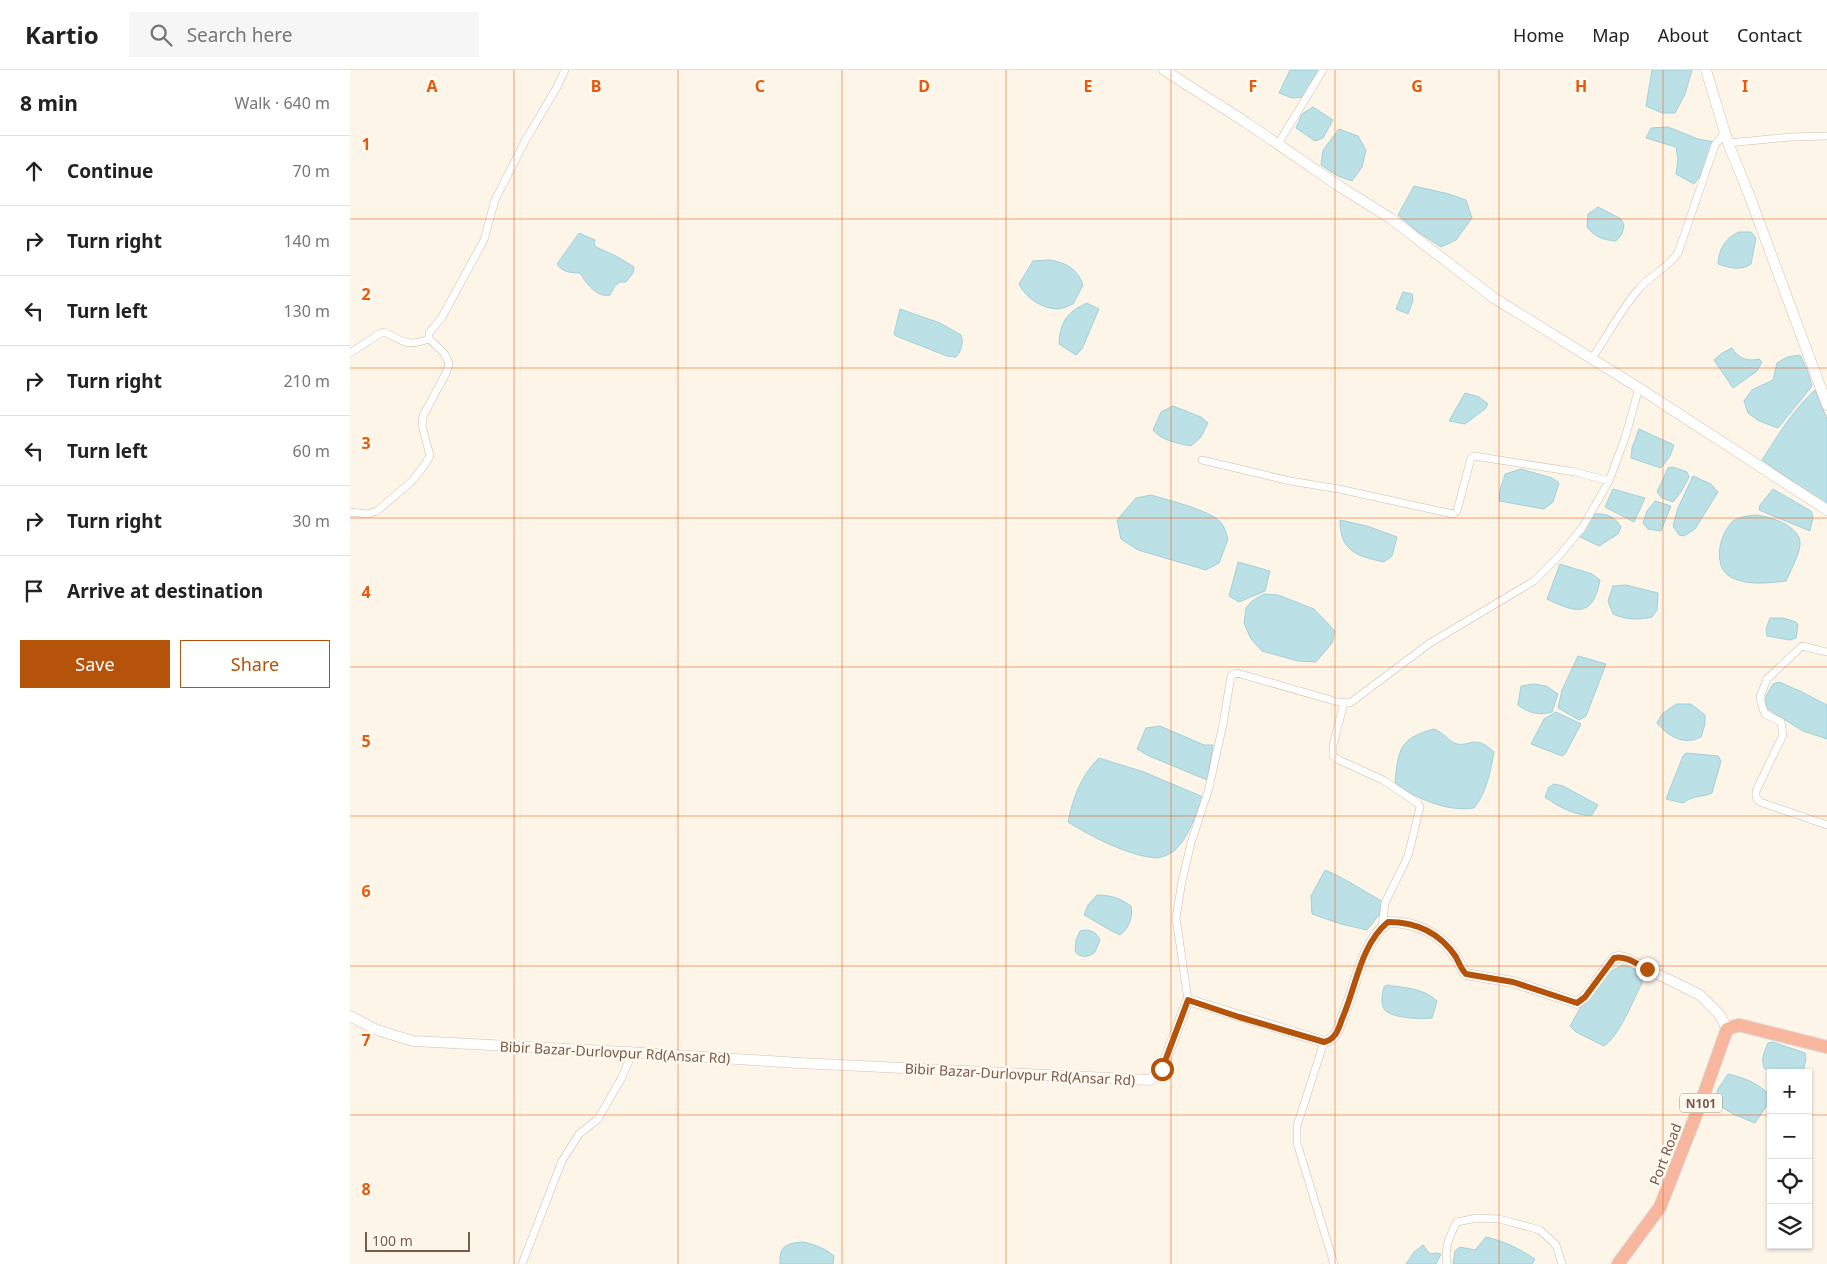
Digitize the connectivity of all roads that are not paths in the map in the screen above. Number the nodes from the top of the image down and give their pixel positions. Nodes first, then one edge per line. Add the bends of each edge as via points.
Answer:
1 (566, 70) edge
2 (1164, 70) edge
3 (1323, 70) edge
4 (1706, 70) edge
5 (1724, 132) junction
6 (1827, 136) edge
7 (1728, 143) junction
8 (1278, 144) junction
9 (429, 339) junction
10 (350, 353) edge
11 (1592, 358) junction
12 (1639, 388) junction
13 (1827, 405) edge
14 (1202, 460) dead end
15 (1609, 481) junction
16 (1827, 510) edge
17 (350, 512) edge
18 (1827, 652) edge
19 (1344, 703) junction
20 (1827, 825) edge
21 (1382, 927) junction
22 (1188, 1000) junction
23 (350, 1016) edge
24 (1727, 1029) junction
25 (1324, 1042) junction
26 (1827, 1047) edge
27 (633, 1052) junction
28 (522, 1264) edge
29 (1334, 1264) edge
30 (1447, 1264) edge
31 (1562, 1264) edge
32 (1618, 1264) edge

1 - 9 street via 525,141 495,200 484,240 444,313 429,333
2 - 8 street
3 - 8 street
4 - 5 street
5 - 7 street
5 - 11 street via 1715,145 1678,253 1671,263 1651,276 1639,289
6 - 7 street
7 - 13 street
8 - 11 street via 1390,218 1494,298
9 - 10 street via 403,343 381,333
9 - 17 street via 444,353 449,363 422,420 429,459 411,482 373,514
11 - 12 street
12 - 15 street
12 - 16 street
14 - 15 street via 1453,514 1457,511 1474,456 1575,472
15 - 19 street via 1582,528 1534,581 1430,643 1350,703
18 - 20 street via 1802,646 1767,679 1760,697 1762,706 1765,714 1781,722 1784,735 1756,791 1756,798
19 - 21 street via 1333,756 1383,780 1420,807 1408,856 1385,903
19 - 22 street via 1237,673 1231,676 1211,779 1182,881 1176,918
21 - 24 street via 1388,922 1402,922 1439,936 1466,974 1513,982 1577,1003 1614,958 1625,958 1700,995 1720,1015
21 - 25 street via 1366,952 1335,1036
22 - 25 street
22 - 27 street, Bibir Bazar-Durlovpur Rd(Ansar Rd) via 1162,1069 1150,1080
23 - 27 street, Bibir Bazar-Durlovpur Rd(Ansar Rd) via 377,1030 414,1041
24 - 26 highway via 1739,1025
24 - 32 highway, Port Road / N101 via 1660,1207
25 - 29 street via 1297,1126 1297,1143
27 - 28 street via 598,1119 579,1134 562,1161
30 - 31 street via 1445,1252 1457,1222 1477,1218 1499,1219 1540,1230 1556,1245

